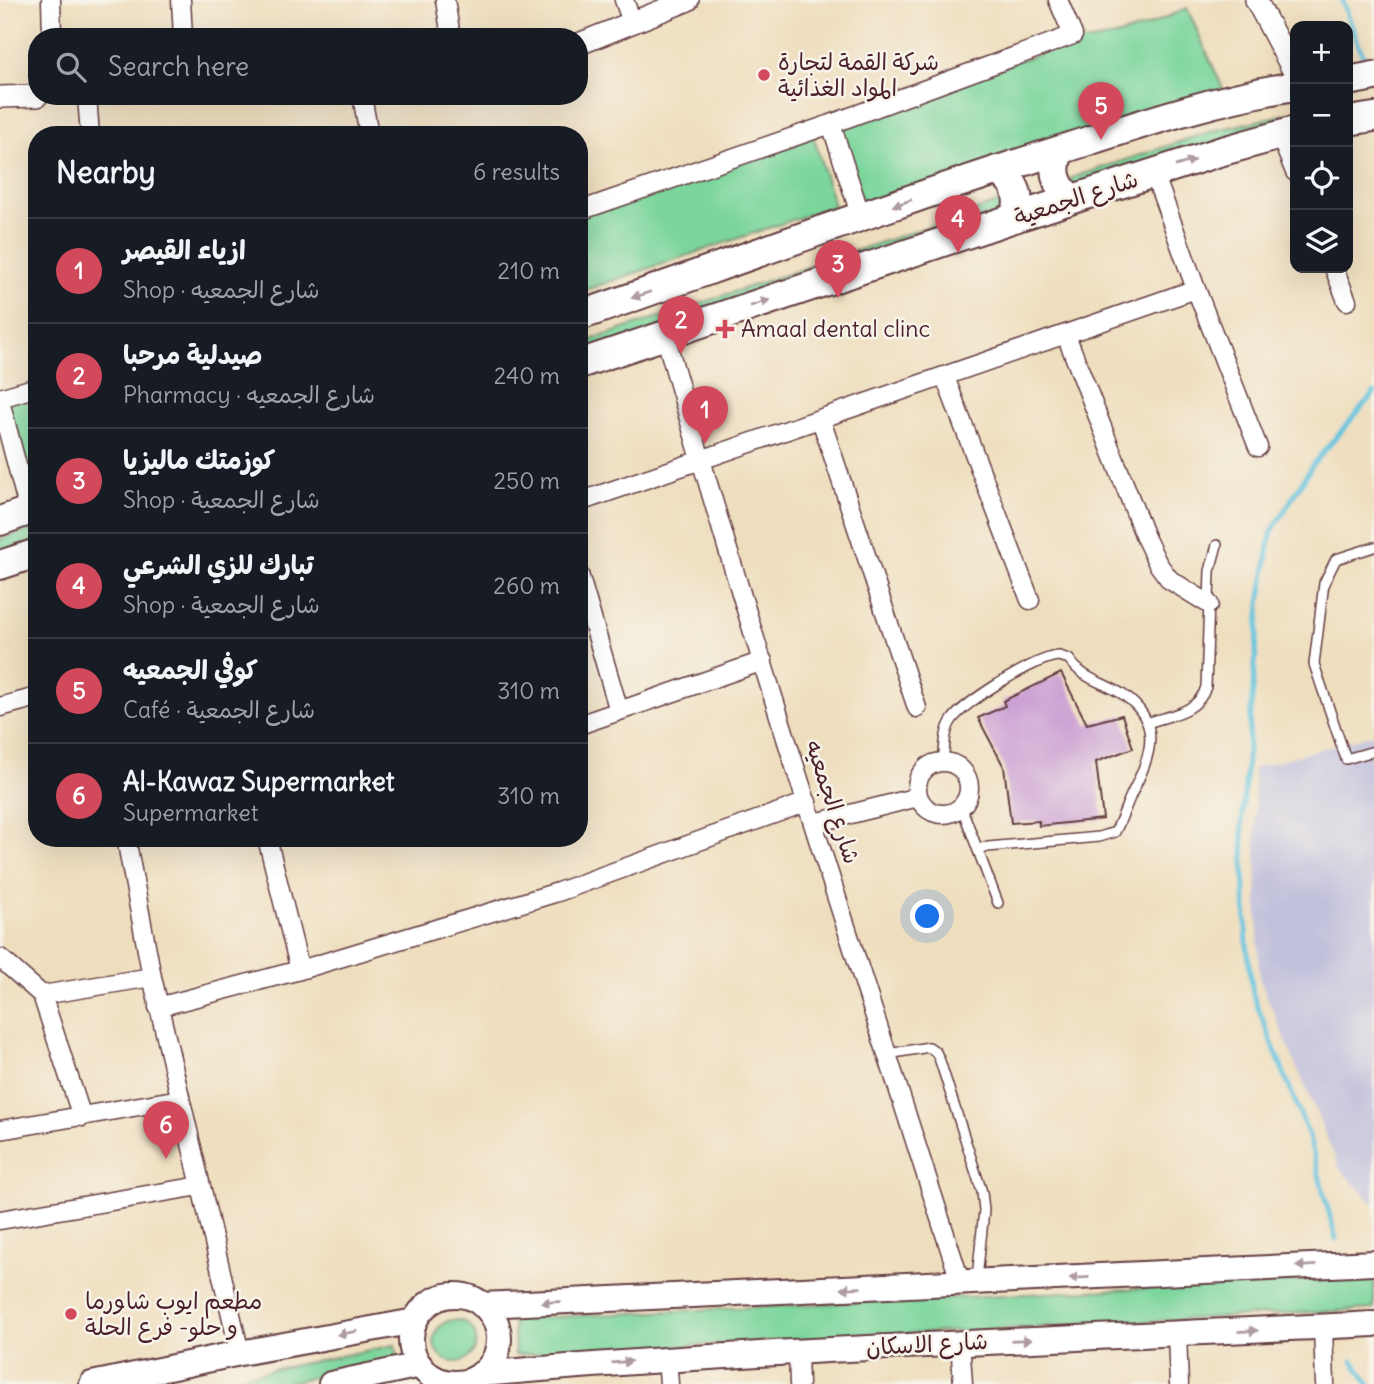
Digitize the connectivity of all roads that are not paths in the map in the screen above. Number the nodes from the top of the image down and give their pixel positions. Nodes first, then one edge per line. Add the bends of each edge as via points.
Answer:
1 (51, 0) edge
2 (181, 0) edge
3 (445, 0) edge
4 (624, 0) edge
5 (688, 0) edge
6 (1058, 0) edge
7 (1256, 0) edge
8 (632, 22) junction
9 (52, 28) edge
10 (183, 28) edge
11 (450, 28) edge
12 (588, 40) edge
13 (1290, 65) edge
14 (1374, 76) edge
15 (1353, 79) edge
16 (1290, 87) edge
17 (28, 96) edge
18 (0, 97) edge
19 (88, 105) edge
20 (364, 105) edge
21 (1374, 117) edge
22 (1353, 120) edge
23 (831, 124) junction
24 (89, 126) edge
25 (367, 126) edge
26 (1288, 133) edge
27 (1060, 150) junction
28 (997, 170) junction
29 (1154, 173) junction
30 (1072, 199) junction
31 (588, 208) edge
32 (861, 217) junction
33 (1014, 218) junction
34 (1336, 273) edge
35 (1196, 289) junction
36 (1347, 301) dead end
37 (588, 313) edge
38 (665, 335) junction
39 (1066, 335) junction
40 (588, 361) edge
41 (945, 377) junction
42 (28, 390) edge
43 (0, 399) edge
44 (821, 420) junction
45 (1258, 447) dead end
46 (701, 460) junction
47 (28, 493) edge
48 (588, 499) edge
49 (28, 512) edge
50 (0, 521) edge
51 (1217, 545) dead end
52 (1374, 548) edge
53 (28, 556) edge
54 (0, 565) edge
55 (1030, 600) dead end
56 (1209, 604) junction
57 (588, 605) edge
58 (763, 661) junction
59 (28, 699) edge
60 (0, 707) edge
61 (917, 708) dead end
62 (619, 711) junction
63 (588, 722) edge
64 (1147, 723) junction
65 (1374, 751) edge
66 (943, 762) junction
67 (918, 797) junction
68 (807, 802) junction
69 (961, 806) junction
70 (815, 823) junction
71 (128, 847) edge
72 (269, 847) edge
73 (976, 848) junction
74 (998, 903) dead end
75 (0, 958) edge
76 (300, 970) junction
77 (152, 977) junction
78 (42, 995) junction
79 (158, 1007) junction
80 (888, 1054) junction
81 (180, 1099) junction
82 (82, 1117) junction
83 (0, 1130) edge
84 (200, 1186) junction
85 (0, 1220) edge
86 (1374, 1263) edge
87 (969, 1283) junction
88 (482, 1304) junction
89 (415, 1321) junction
90 (1323, 1327) junction
91 (1372, 1328) edge
92 (1177, 1335) junction
93 (960, 1342) junction
94 (798, 1351) junction
95 (240, 1353) junction
96 (667, 1358) junction
97 (567, 1375) edge
98 (431, 1376) edge
99 (474, 1379) edge
100 (92, 1384) edge
101 (331, 1384) edge
102 (669, 1384) edge
103 (800, 1384) edge
104 (963, 1384) edge
105 (1179, 1384) edge
106 (1325, 1384) edge

1 - 9 street
2 - 10 street
3 - 11 street
4 - 8 street
5 - 8 street
6 - 23 street via 1073,35
7 - 13 street
8 - 12 street
14 - 15 main road
16 - 27 main road via 1245,94
17 - 18 street
19 - 24 street
20 - 25 street
21 - 22 main road
23 - 31 street
23 - 32 street
29 -> 26 main road, شارع الجمعية
27 - 28 main road
27 - 30 main road via 1055,177
28 -> 32 main road
28 - 33 main road via 1016,190
29 - 30 main road, شارع الجمعية
29 - 35 street
30 - 33 main road, شارع الجمعية
32 -> 37 main road
38 -> 33 main road, شارع الجمعية
34 - 36 street
35 - 39 street
35 - 45 street
38 - 40 main road, شارع الجمعية
38 - 46 street, شارع الجمعيه
39 - 41 street
39 - 56 street via 1158,564 1170,580
41 - 44 street
41 - 55 street
42 - 43 street
43 - 47 street
44 - 46 street
44 - 61 street
46 - 48 street
46 - 58 street, شارع الجمعيه
49 - 50 main road
51 - 56 lane
52 - 65 lane via 1336,559 1324,583 1314,664 1346,759
53 - 54 main road
56 - 64 lane via 1202,699 1194,707
57 - 62 street
58 - 62 street
58 - 68 street, شارع الجمعيه
59 - 60 street
62 - 63 street
64 - 66 lane via 1121,694 1058,656 1041,660 986,691 954,716
64 - 73 lane via 1151,737 1144,772 1115,832
66 - 67 street via 919,775
66 - 69 street via 957,765 968,779 968,797
67 - 69 street via 925,807 940,814
67 - 70 street
68 - 70 street, شارع الجمعيه
68 - 76 street via 558,892
69 - 73 lane
70 - 80 street, شارع الجمعيه
71 - 77 street
72 - 76 street
73 - 74 lane
75 - 78 street
76 - 79 street
77 - 78 street
77 - 79 street
78 - 82 street
79 - 81 street
80 - 87 street, شارع الجمعيه
80 - 87 lane via 929,1047 940,1061 982,1192 984,1210
81 - 82 street
81 - 84 street
82 - 83 street
84 - 85 street
84 - 95 street
86 -> 87 main road
87 -> 88 main road
88 - 89 main road via 450,1295 429,1304
88 - 99 main road via 496,1323 498,1345 489,1366
89 -> 95 main road
89 - 98 main road via 411,1344
90 - 91 main road, شارع الاسكان
92 -> 90 main road, شارع الاسكان
90 - 106 street
93 -> 92 main road, شارع الاسكان
92 - 105 street
93 - 94 main road, شارع الاسكان
93 - 104 street
94 - 96 main road, شارع الاسكان
94 - 103 street
95 - 100 main road
97 -> 96 main road, شارع الاسكان
96 - 102 street
97 - 99 main road, شارع الاسكان
98 - 99 main road via 448,1382
98 - 101 main road

